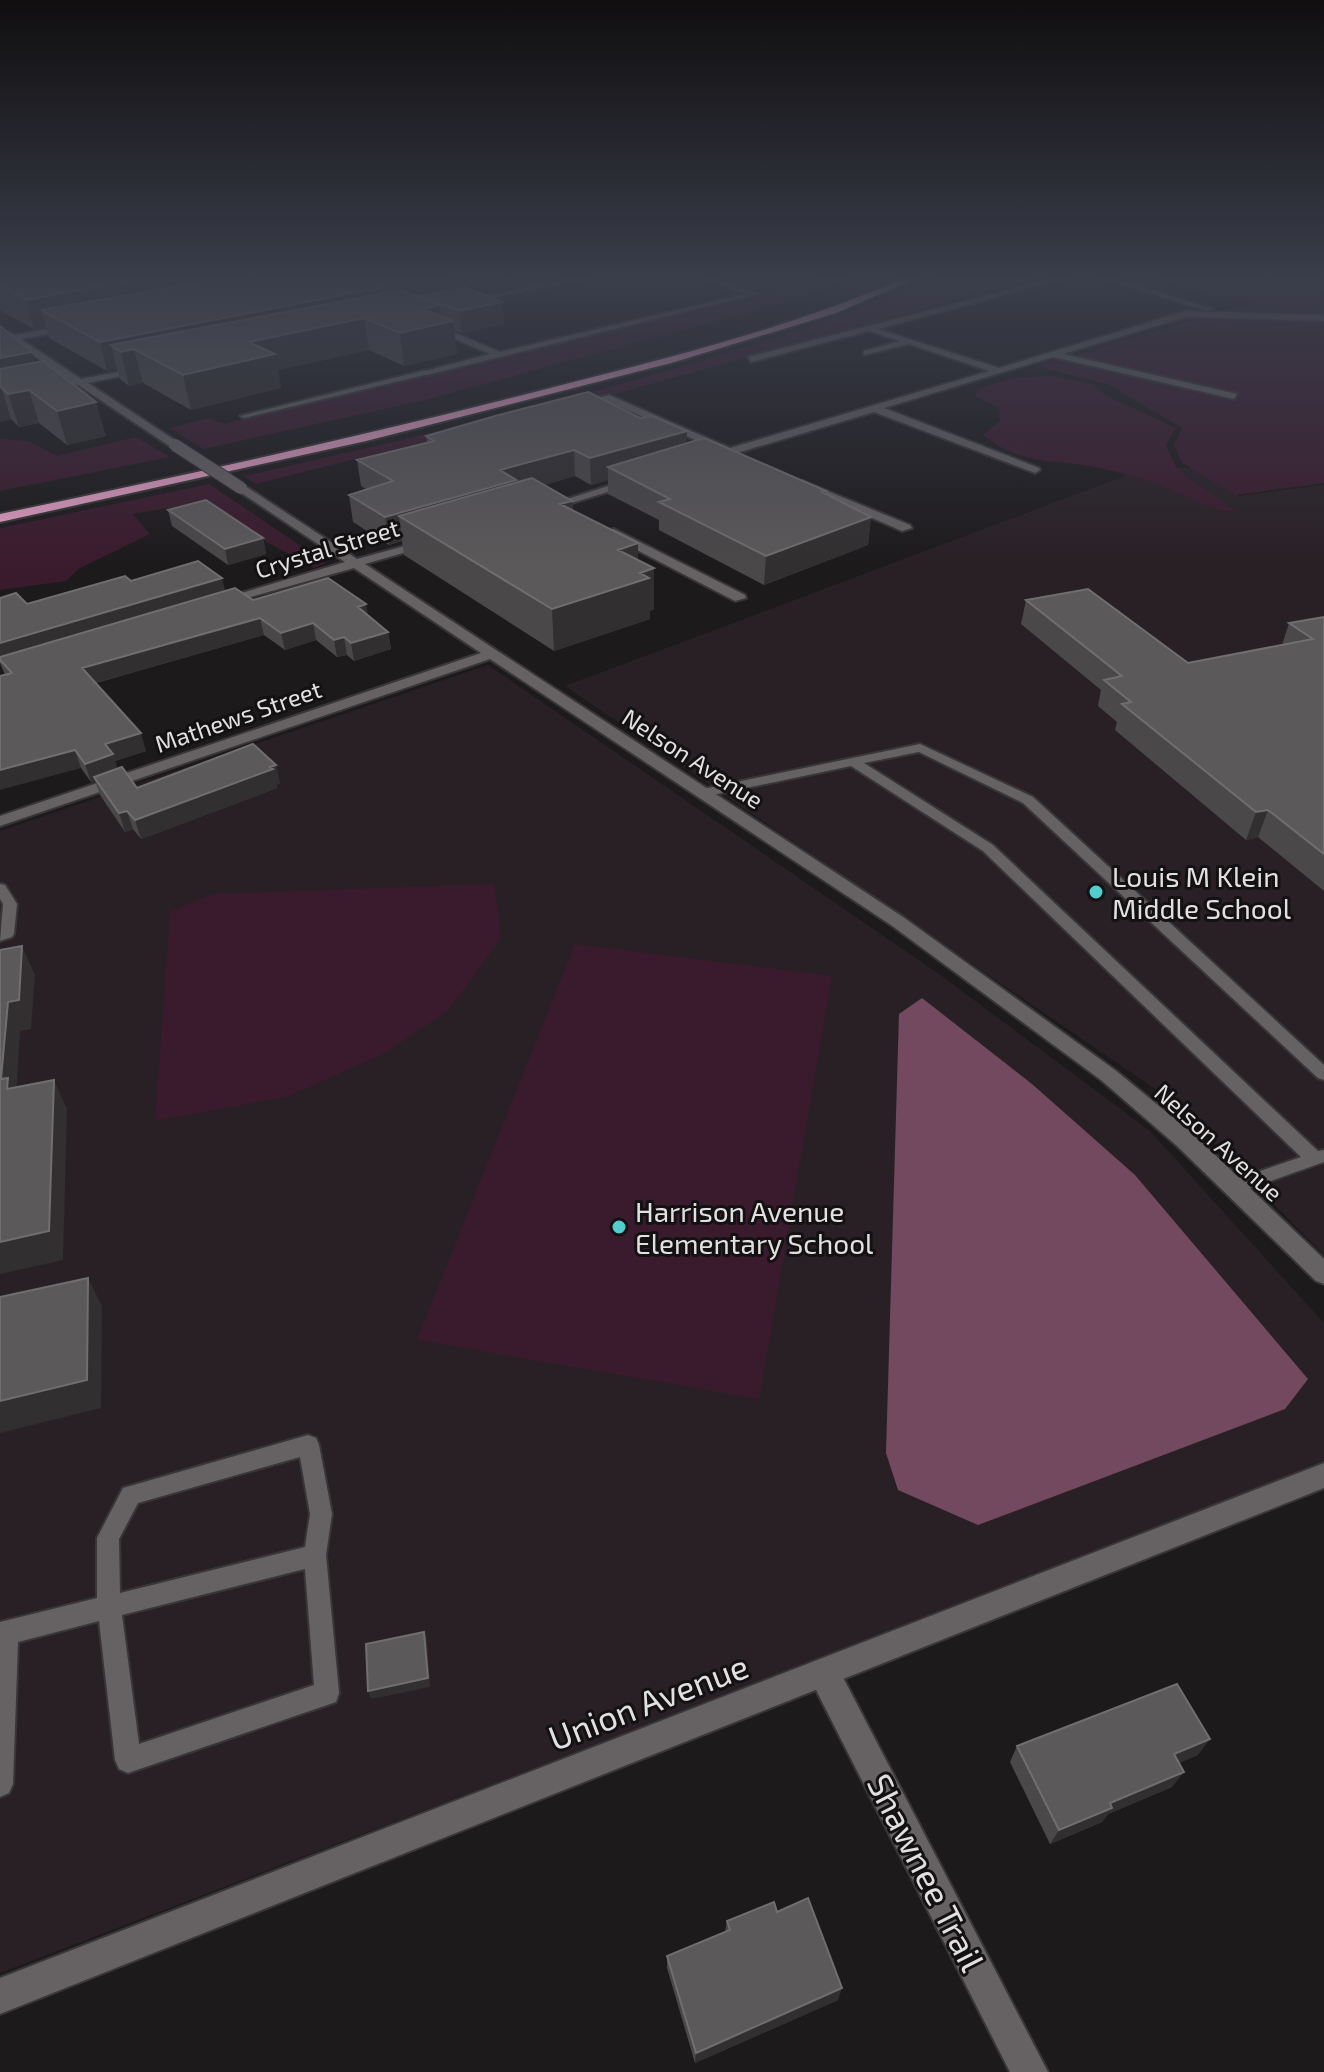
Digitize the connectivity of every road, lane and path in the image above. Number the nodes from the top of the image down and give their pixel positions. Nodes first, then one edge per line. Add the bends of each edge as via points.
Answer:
1 (67, 375) edge
2 (114, 375) edge
3 (415, 375) edge
4 (615, 375) edge
5 (982, 375) edge
6 (1141, 375) edge
7 (78, 382) junction
8 (1234, 396) dead end
9 (0, 398) edge
10 (874, 408) junction
11 (561, 409) edge
12 (244, 416) dead end
13 (730, 452) junction
14 (221, 455) dead end
15 (745, 458) edge
16 (701, 461) edge
17 (182, 463) dead end
18 (1035, 470) dead end
19 (787, 477) edge
20 (644, 478) edge
21 (557, 504) junction
22 (571, 511) edge
23 (526, 513) edge
24 (0, 518) edge
25 (599, 526) edge
26 (906, 528) dead end
27 (441, 538) edge
28 (353, 563) junction
29 (740, 598) dead end
30 (206, 608) edge
31 (491, 654) junction
32 (853, 762) junction
33 (703, 793) junction
34 (0, 821) edge
35 (0, 888) edge
36 (0, 936) edge
37 (1324, 1074) edge
38 (1320, 1157) edge
39 (1234, 1187) junction
40 (1322, 1269) edge
41 (1324, 1475) edge
42 (315, 1555) junction
43 (109, 1608) junction
44 (3, 1634) edge
45 (824, 1673) junction
46 (0, 1776) edge
47 (0, 1784) edge
48 (0, 1996) edge
49 (1030, 2072) edge

1 - 7 street, Nelson Avenue
2 - 7 street
3 - 12 lane
4 - 24 highway via 309,451
5 - 10 street
6 - 8 street
7 - 9 street
7 - 28 street, Nelson Avenue, bridge
10 - 13 street
10 - 18 street
11 - 13 street via 606,397
13 - 15 street
13 - 16 street
14 - 17 highway
19 - 26 street
20 - 21 street
21 - 22 street
21 - 23 street
25 - 29 street
27 - 28 street, Crystal Street
28 - 30 street, Crystal Street
28 - 31 street, Nelson Avenue
31 - 33 street, Nelson Avenue
31 - 34 street, Mathews Street
32 - 33 lane
32 - 37 lane via 920,748 1028,800
32 - 38 lane via 988,848
33 - 39 street, Nelson Avenue via 897,921 1108,1075
35 - 36 lane via 10,904 7,934
38 - 39 lane
39 - 40 street, Nelson Avenue
41 - 45 street, Union Avenue
42 - 43 lane
42 - 43 lane via 321,1514 308,1445 131,1495 108,1538
42 - 43 lane via 327,1693 128,1760
43 - 44 lane
44 - 46 lane
45 - 48 street, Union Avenue
45 - 49 street, Shawnee Trail
46 - 47 lane

